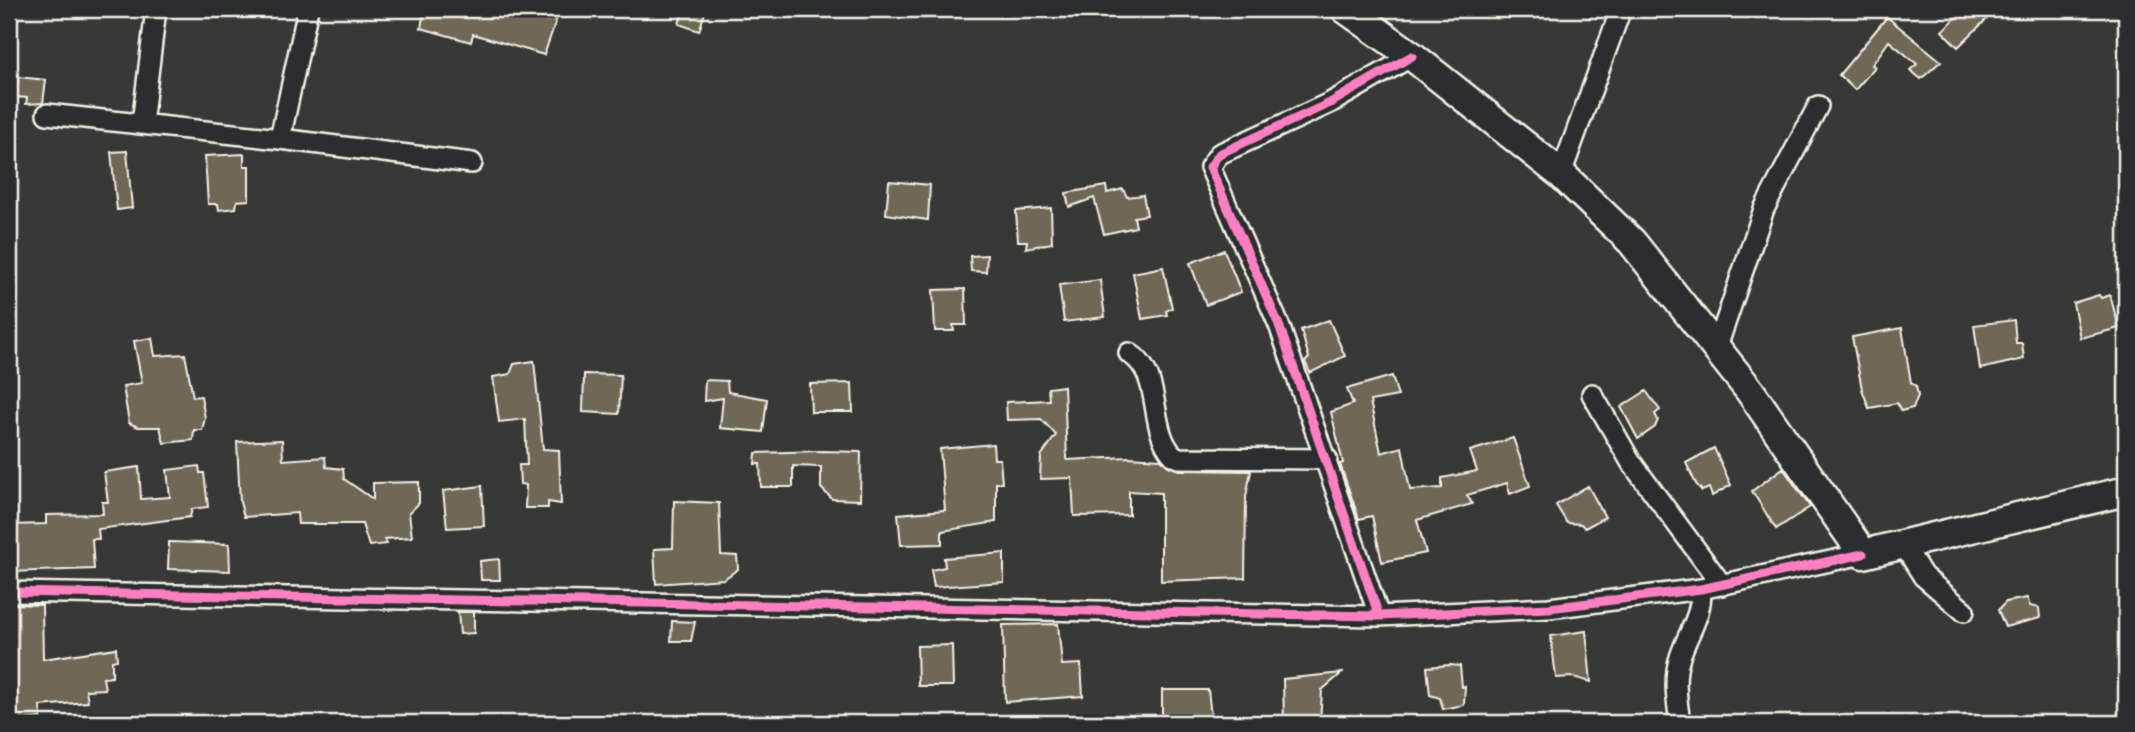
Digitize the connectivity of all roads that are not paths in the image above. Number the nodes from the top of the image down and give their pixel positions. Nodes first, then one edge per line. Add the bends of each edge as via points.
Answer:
1 (156, 9) edge
2 (308, 9) edge
3 (1346, 9) edge
4 (1621, 9) edge
5 (1412, 56) junction
6 (1818, 106) dead end
7 (47, 114) dead end
8 (142, 124) junction
9 (279, 139) junction
10 (472, 163) dead end
11 (1561, 174) junction
12 (1717, 347) junction
13 (1129, 353) dead end
14 (1592, 394) dead end
15 (1327, 459) junction
16 (2126, 491) edge
17 (1903, 544) junction
18 (1863, 554) junction
19 (1722, 585) junction
20 (1701, 589) junction
21 (9, 592) edge
22 (1964, 611) dead end
23 (1379, 616) junction
24 (1680, 723) edge

1 - 8 street
2 - 9 street
3 - 5 main road
4 - 11 street
5 - 11 main road
5 - 15 street via 1331,103 1219,154 1211,163 1211,173 1279,325
6 - 12 street via 1764,209
7 - 8 street
8 - 9 street
9 - 10 street
11 - 12 main road via 1632,242
12 - 18 main road
13 - 15 street via 1146,367 1161,429 1173,455
14 - 19 street via 1642,477
15 - 23 street
16 - 17 main road
17 - 18 main road
17 - 22 street via 1923,576
18 - 19 street
19 - 20 street
20 - 23 street via 1549,608
20 - 24 street via 1701,610 1676,675
21 - 23 street

